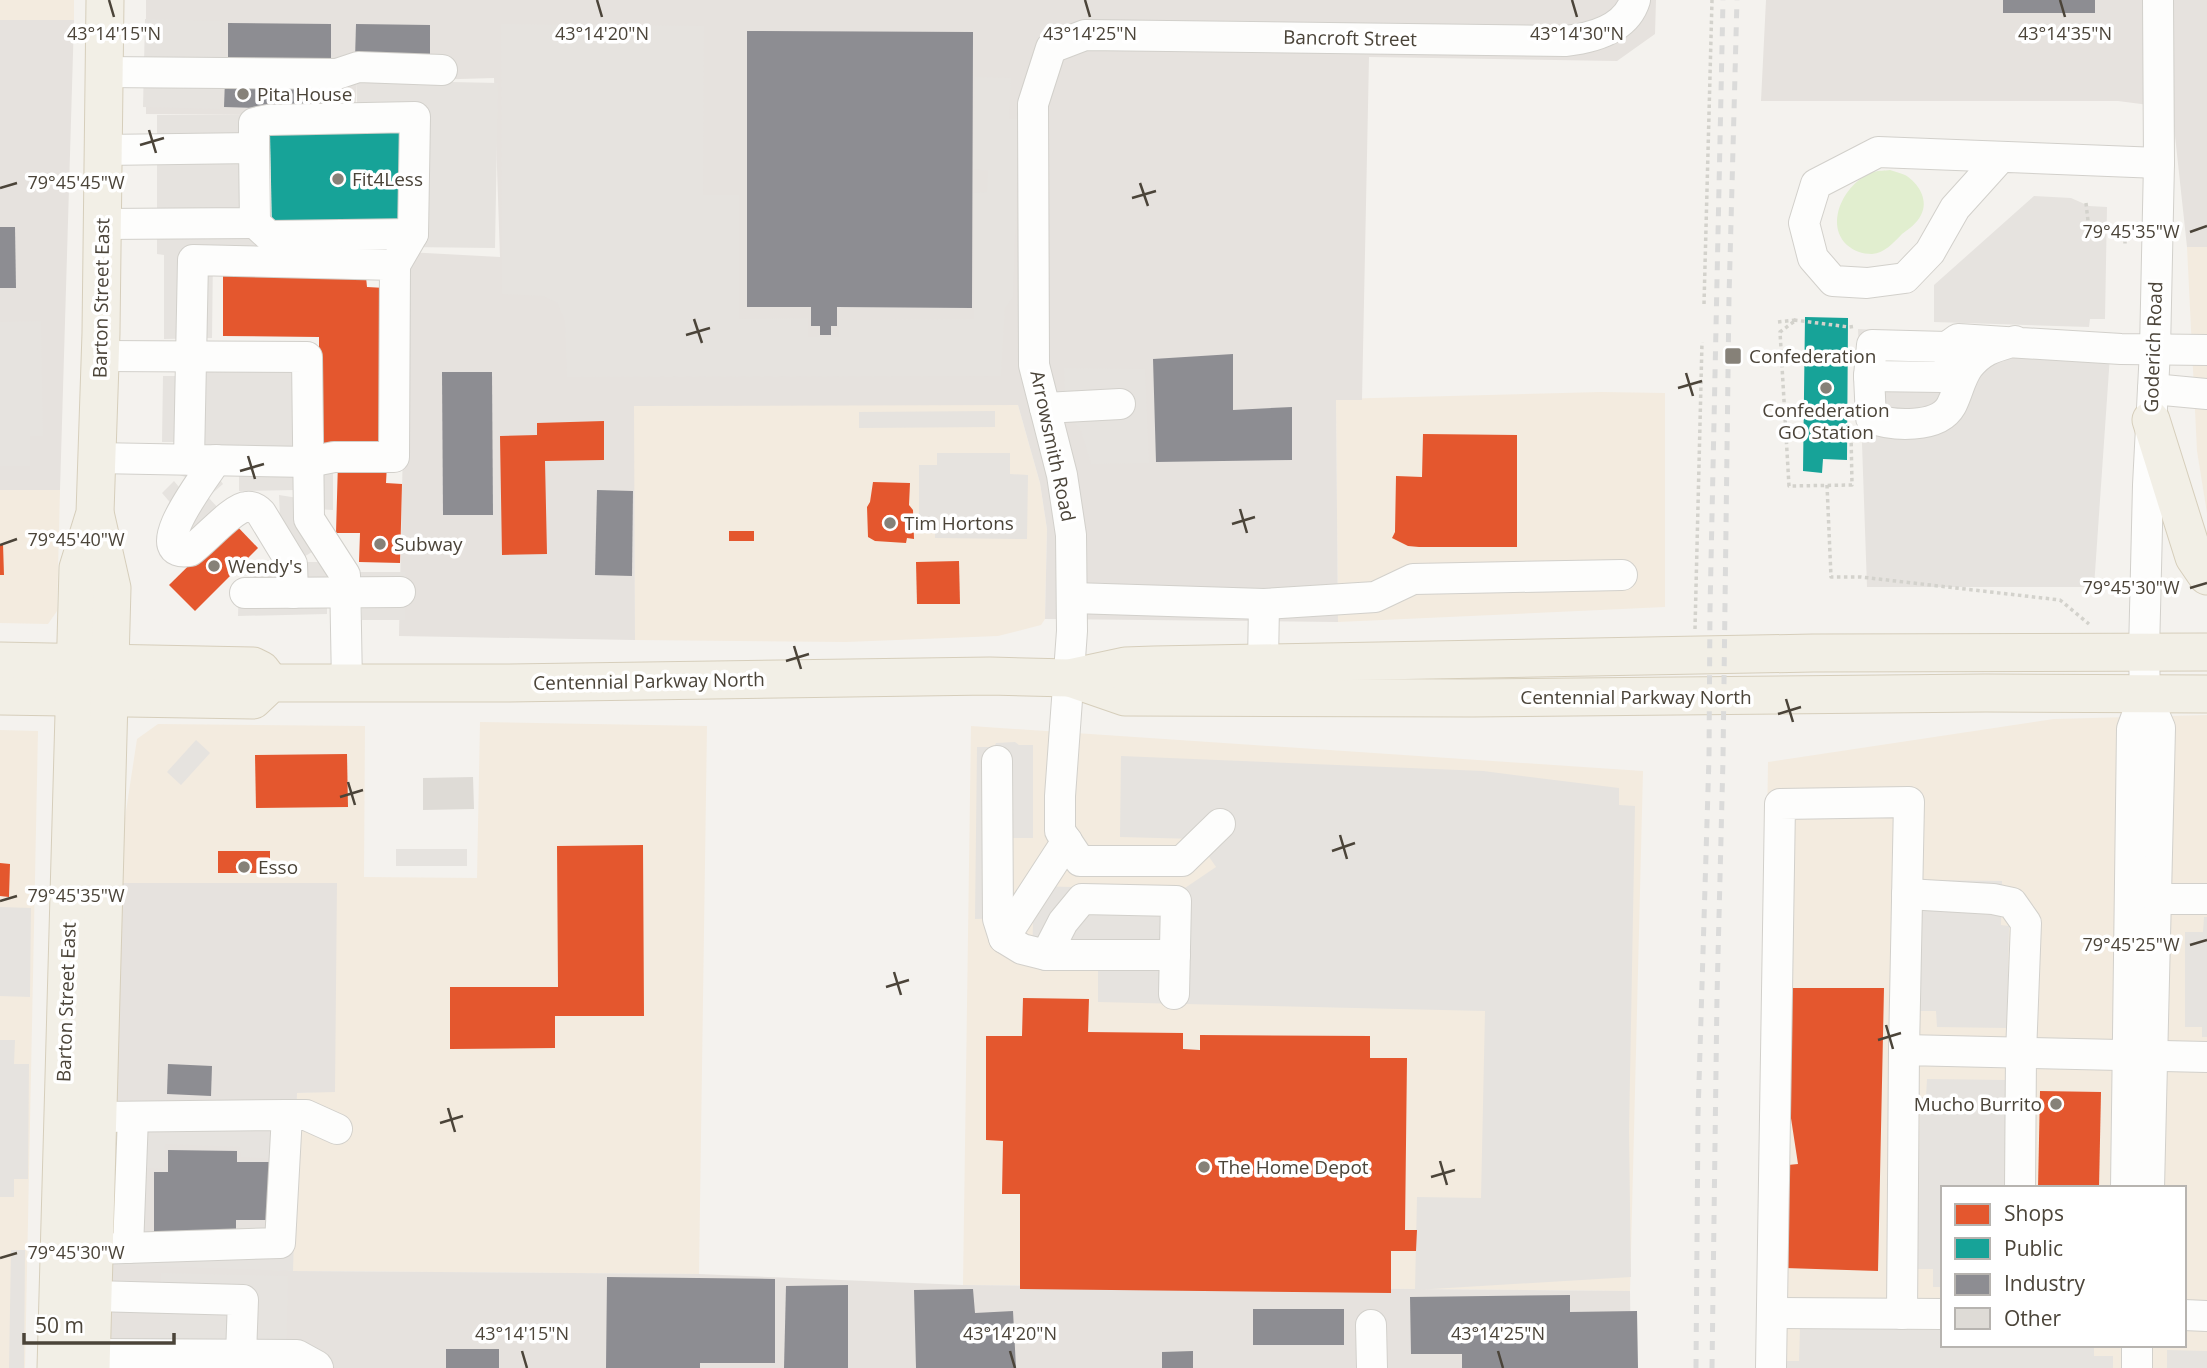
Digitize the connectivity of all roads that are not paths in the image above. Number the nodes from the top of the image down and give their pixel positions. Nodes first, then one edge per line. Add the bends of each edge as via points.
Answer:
1 (105, 0) edge
2 (1635, 0) edge
3 (2158, 0) edge
4 (1051, 48) joint
5 (442, 70) dead end
6 (103, 72) junction
7 (254, 148) junction
8 (103, 150) junction
9 (2001, 158) junction
10 (2158, 163) junction
11 (256, 223) junction
12 (102, 224) junction
13 (413, 234) junction
14 (395, 265) junction
15 (2015, 341) junction
16 (2155, 350) junction
17 (2207, 350) edge
18 (100, 356) junction
19 (190, 356) junction
20 (2207, 394) edge
21 (1120, 404) dead end
22 (2152, 404) junction
23 (1045, 408) junction
24 (96, 458) junction
25 (202, 460) junction
26 (309, 462) junction
27 (1622, 575) dead end
28 (2207, 576) edge
29 (400, 592) dead end
30 (245, 593) dead end
31 (293, 593) junction
32 (345, 593) junction
33 (1073, 598) junction
34 (1264, 604) junction
35 (2207, 652) edge
36 (2144, 653) junction
37 (0, 661) edge
38 (1263, 663) junction
39 (1069, 678) junction
40 (93, 680) junction
41 (347, 684) junction
42 (2145, 693) junction
43 (2207, 694) edge
44 (0, 696) edge
45 (997, 761) dead end
46 (1220, 824) dead end
47 (1067, 841) junction
48 (1907, 894) junction
49 (2156, 899) junction
50 (2207, 899) edge
51 (1004, 938) junction
52 (1046, 955) junction
53 (1175, 955) junction
54 (85, 977) junction
55 (1174, 994) dead end
56 (1904, 1050) junction
57 (2021, 1054) junction
58 (2140, 1056) junction
59 (2207, 1057) edge
60 (287, 1115) junction
61 (116, 1117) junction
62 (337, 1129) dead end
63 (2020, 1186) edge
64 (2126, 1186) edge
65 (2150, 1186) edge
66 (112, 1249) junction
67 (93, 1296) junction
68 (1772, 1313) junction
69 (1902, 1314) junction
70 (1941, 1314) edge
71 (2186, 1315) edge
72 (2207, 1315) edge
73 (1371, 1325) dead end
74 (2137, 1347) edge
75 (241, 1355) junction
76 (89, 1363) edge
77 (56, 1368) edge
78 (318, 1368) edge
79 (1372, 1368) edge
80 (1771, 1368) edge
81 (2137, 1368) edge

1 - 6 main road, Barton Street East
2 - 4 street, Bancroft Street via 1618,24 1587,38 1565,41 1085,35
3 - 10 street, Goderich Road
4 - 23 street, Arrowsmith Road via 1033,104 1034,365
5 - 6 street
6 - 8 main road, Barton Street East
7 - 8 street
7 - 11 street
7 - 13 street via 254,123 267,120 415,117
8 - 12 main road, Barton Street East
9 - 9 street via 1878,152 1816,184 1804,223 1814,258 1833,281 1905,278 1930,252 1955,208
9 - 10 street
10 - 16 street, Goderich Road
11 - 12 street
11 - 13 street via 270,236
12 - 18 main road, Barton Street East
13 - 14 street
14 - 19 street via 192,260
14 - 26 street via 394,457 334,457
15 - 15 street via 1958,339 1947,347 1872,345 1871,418 1924,424 1938,419 1950,408 1969,367 1987,349
15 - 16 street
16 - 17 street
16 - 22 street, Goderich Road
18 - 19 street
18 - 24 main road, Barton Street East
19 - 25 street
19 - 26 street via 307,356
20 - 22 street
21 - 23 street
22 - 28 main road via 2194,557
22 - 36 street, Goderich Road
23 - 33 street, Arrowsmith Road via 1072,535
24 - 25 street
24 - 40 main road, Barton Street East via 94,513 112,588
25 - 26 street
25 - 31 street via 177,519 173,544 190,551 237,510 249,506 261,513 292,564
26 - 32 street via 309,519 345,575
27 - 34 street via 1413,579 1374,597
29 - 32 street
30 - 31 street
31 - 32 street
32 - 41 street
33 - 34 street
33 - 39 street, Arrowsmith Road
34 - 38 street
35 - 36 main road, Centennial Parkway North
36 - 38 main road, Centennial Parkway North via 1813,653
36 - 42 street, Goderich Road
37 - 40 main road, Centennial Parkway North
38 - 39 main road, Centennial Parkway North via 1125,666
39 - 41 main road, Centennial Parkway North
39 - 42 main road, Centennial Parkway North via 1125,697
39 - 47 street, Arrowsmith Road via 1060,796 1060,831
40 - 41 main road, Centennial Parkway North via 253,700 271,683
40 - 44 main road, Centennial Parkway North
40 - 54 main road, Barton Street East
42 - 43 main road, Centennial Parkway North
42 - 49 street via 2160,728
42 - 58 street via 2132,729
45 - 51 street via 998,919
46 - 47 street via 1182,861 1080,861
47 - 51 street
48 - 56 street
48 - 57 street via 2012,903 2026,923
48 - 68 street via 1909,802 1780,804
49 - 50 street
49 - 58 street
51 - 52 street
52 - 53 street
52 - 53 street via 1082,898 1176,901
53 - 55 street
54 - 61 main road, Barton Street East
54 - 77 main road, Barton Street East
56 - 57 street
56 - 69 street
57 - 58 street
57 - 63 street
58 - 59 street
58 - 64 street
58 - 65 street
60 - 61 street
60 - 62 street via 306,1115
60 - 66 street via 280,1244
61 - 66 main road, Barton Street East
66 - 67 main road, Barton Street East
67 - 75 street via 243,1300
67 - 76 main road, Barton Street East
68 - 69 street
68 - 80 street
69 - 70 street
71 - 72 street
73 - 79 street
74 - 81 street
75 - 76 street
75 - 78 street via 297,1355

